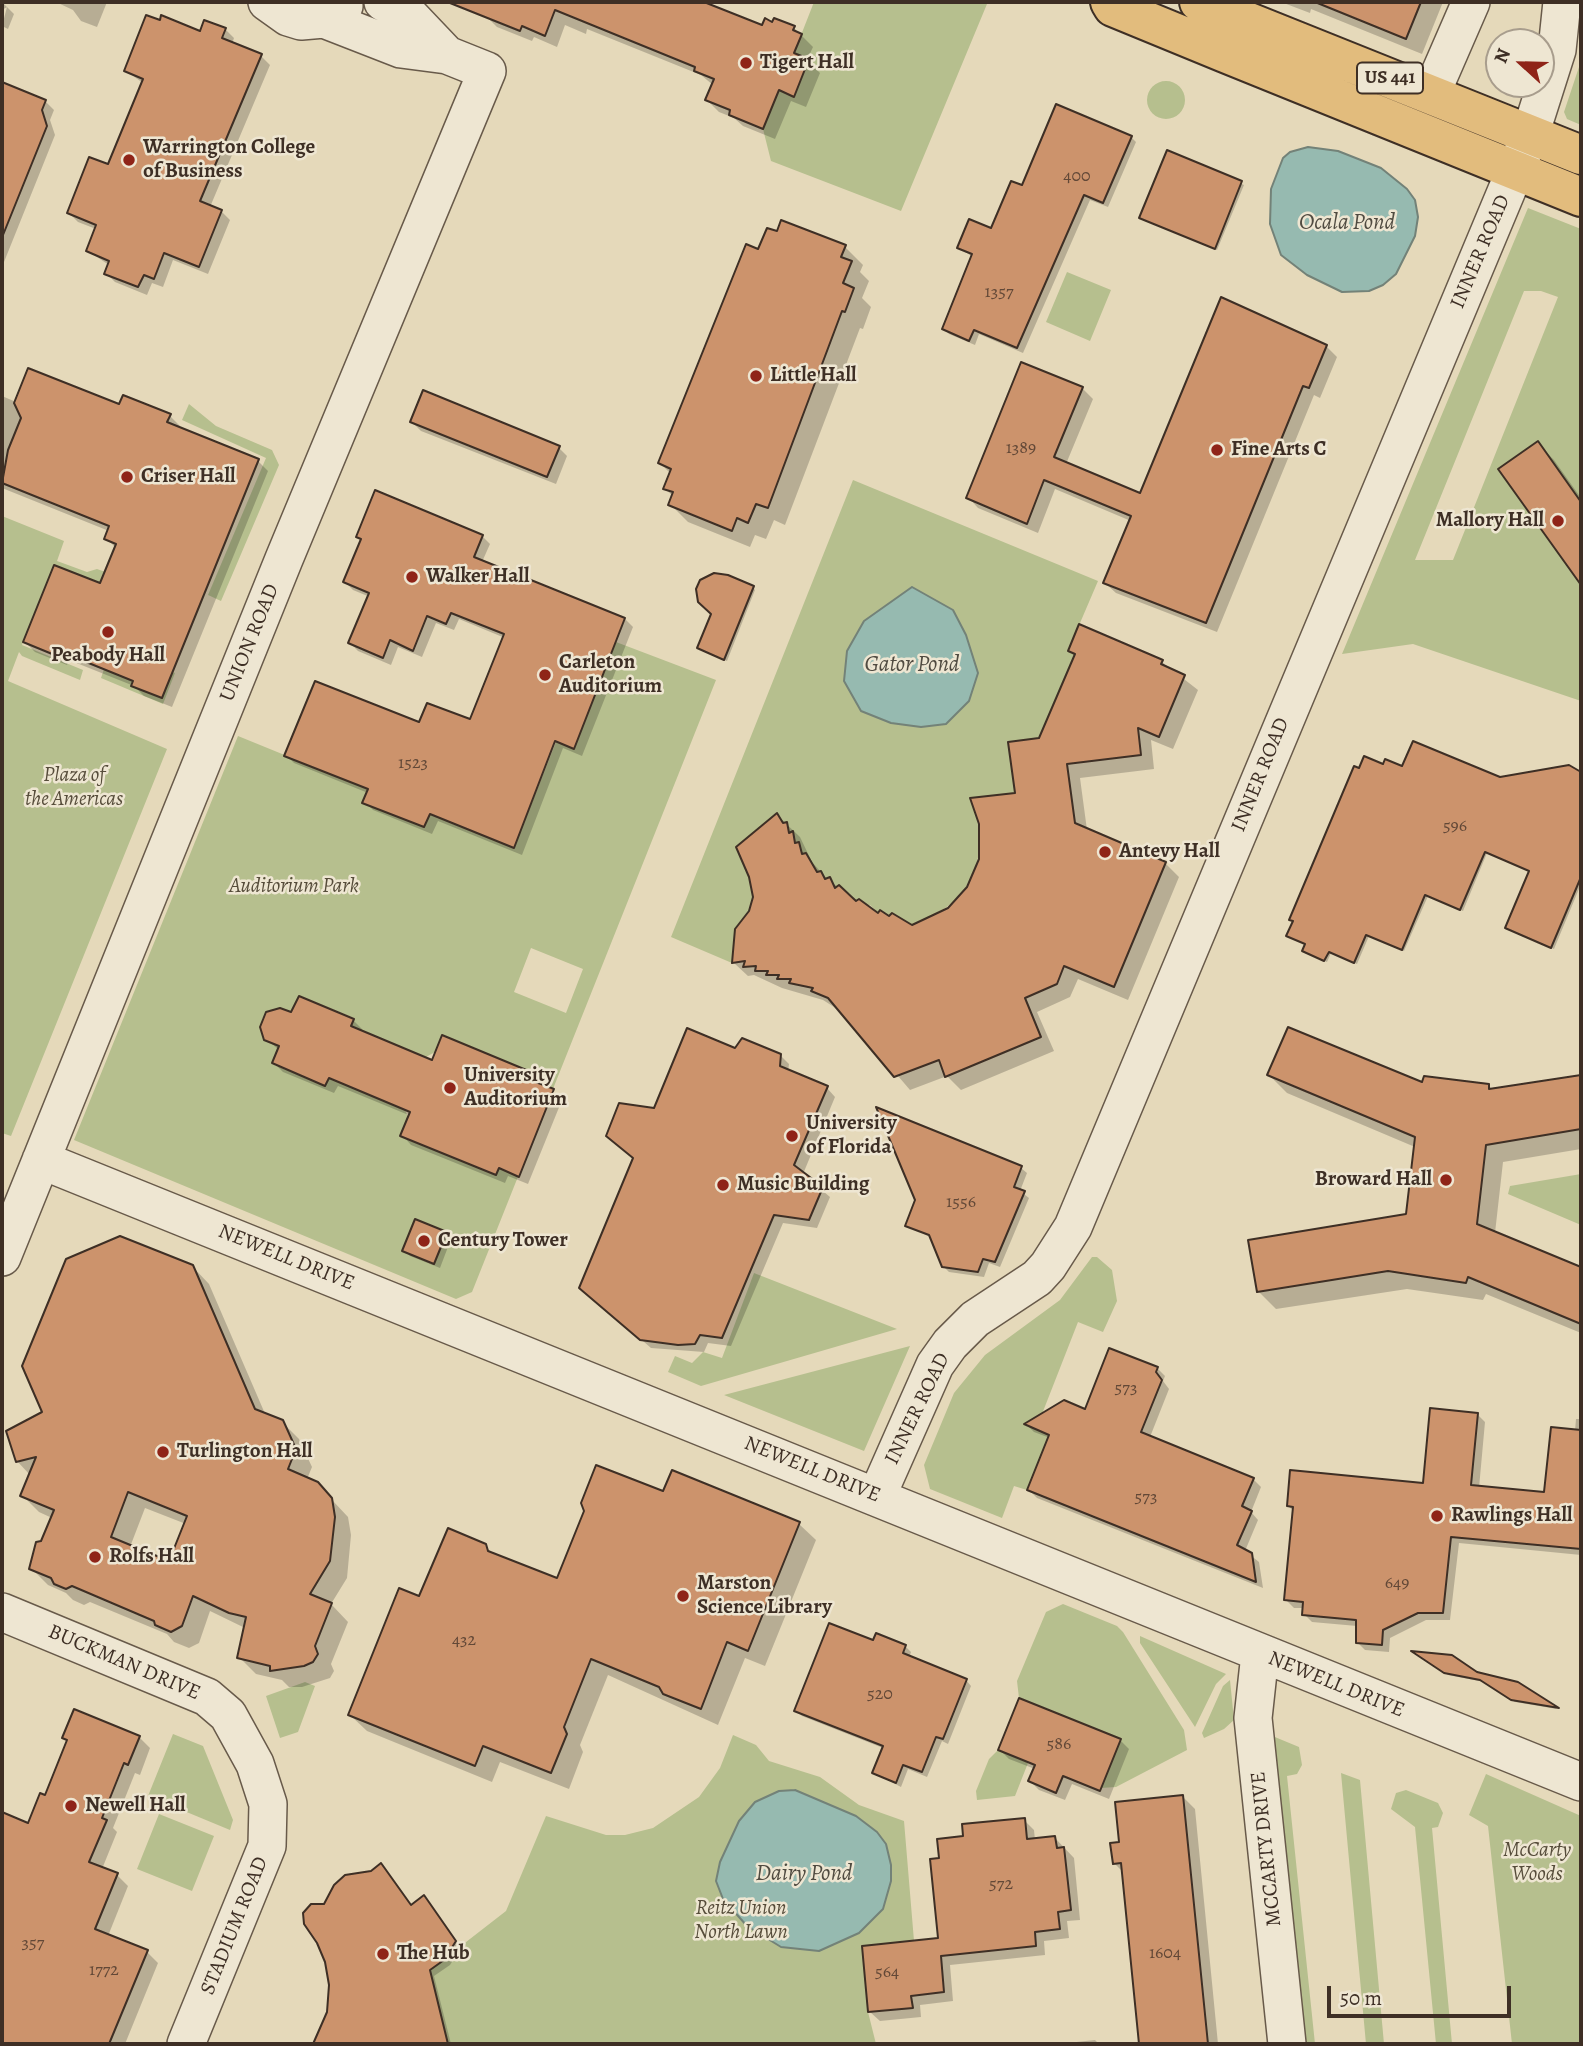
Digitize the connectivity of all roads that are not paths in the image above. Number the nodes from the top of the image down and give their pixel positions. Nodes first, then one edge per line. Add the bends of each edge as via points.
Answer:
1 (267, 2) edge
2 (383, 2) edge
3 (1110, 2) edge
4 (1199, 2) edge
5 (1471, 2) edge
6 (1562, 2) edge
7 (336, 10) edge
8 (447, 55) junction
9 (1432, 94) junction
10 (1530, 135) junction
11 (1581, 155) edge
12 (1516, 170) junction
13 (1581, 197) edge
14 (41, 1160) junction
15 (2, 1257) edge
16 (877, 1496) junction
17 (2, 1612) edge
18 (1260, 1654) junction
19 (1581, 1782) edge
20 (268, 1804) joint
21 (186, 2044) edge
22 (1287, 2044) edge

1 - 7 street, UNION ROAD via 301,21
2 - 8 street, UNION ROAD via 408,14
3 - 12 main road, US 441
4 - 9 main road, US 441
5 - 9 street
6 - 10 street, INNER ROAD via 1557,50
7 - 8 street, UNION ROAD via 401,49
8 - 14 street, UNION ROAD via 487,71
9 - 10 main road, US 441
10 - 11 main road, US 441
10 - 12 street, INNER ROAD
12 - 13 main road, US 441
12 - 16 street, INNER ROAD via 1073,1227 1037,1278 975,1319 950,1344 935,1365
14 - 15 street, UNION ROAD
14 - 16 street, NEWELL DRIVE
16 - 18 street, NEWELL DRIVE
17 - 20 street, BUCKMAN DRIVE via 193,1690 219,1706 250,1752
18 - 19 street, NEWELL DRIVE
18 - 22 street, MCCARTY DRIVE via 1253,1718
20 - 21 street, STADIUM ROAD via 265,1852

